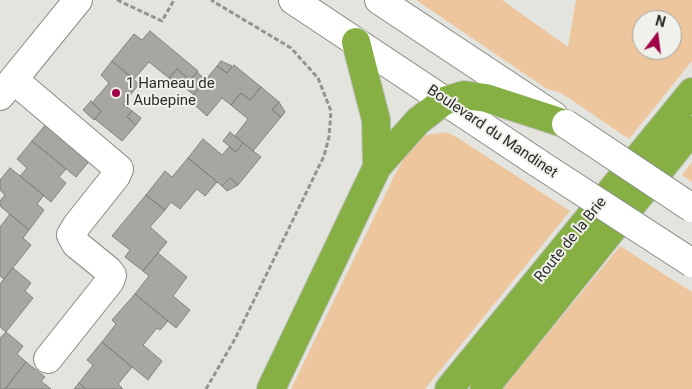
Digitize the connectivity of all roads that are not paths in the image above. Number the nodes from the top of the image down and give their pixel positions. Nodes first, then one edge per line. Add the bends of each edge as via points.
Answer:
1 (78, 0) edge
2 (293, 0) edge
3 (378, 0) edge
4 (356, 42) junction
5 (7, 88) edge
6 (692, 92) edge
7 (444, 101) junction
8 (566, 124) junction
9 (692, 130) edge
10 (377, 167) junction
11 (692, 208) edge
12 (692, 263) edge
13 (48, 359) dead end
14 (271, 389) edge
15 (450, 389) edge
16 (484, 389) edge

1 - 5 street
2 - 4 street, Boulevard du Mandinet
3 - 8 street
4 - 7 street, Boulevard du Mandinet
4 - 10 highway via 376,120
5 - 13 street via 118,169 71,235 76,244 108,270 112,275 110,281
6 - 15 highway, Route de la Brie
7 - 8 highway via 464,95 486,98
7 - 10 highway via 418,120
7 - 12 street, Boulevard du Mandinet, bridge
8 - 11 street, bridge
9 - 16 highway, Route de la Brie
10 - 14 highway

